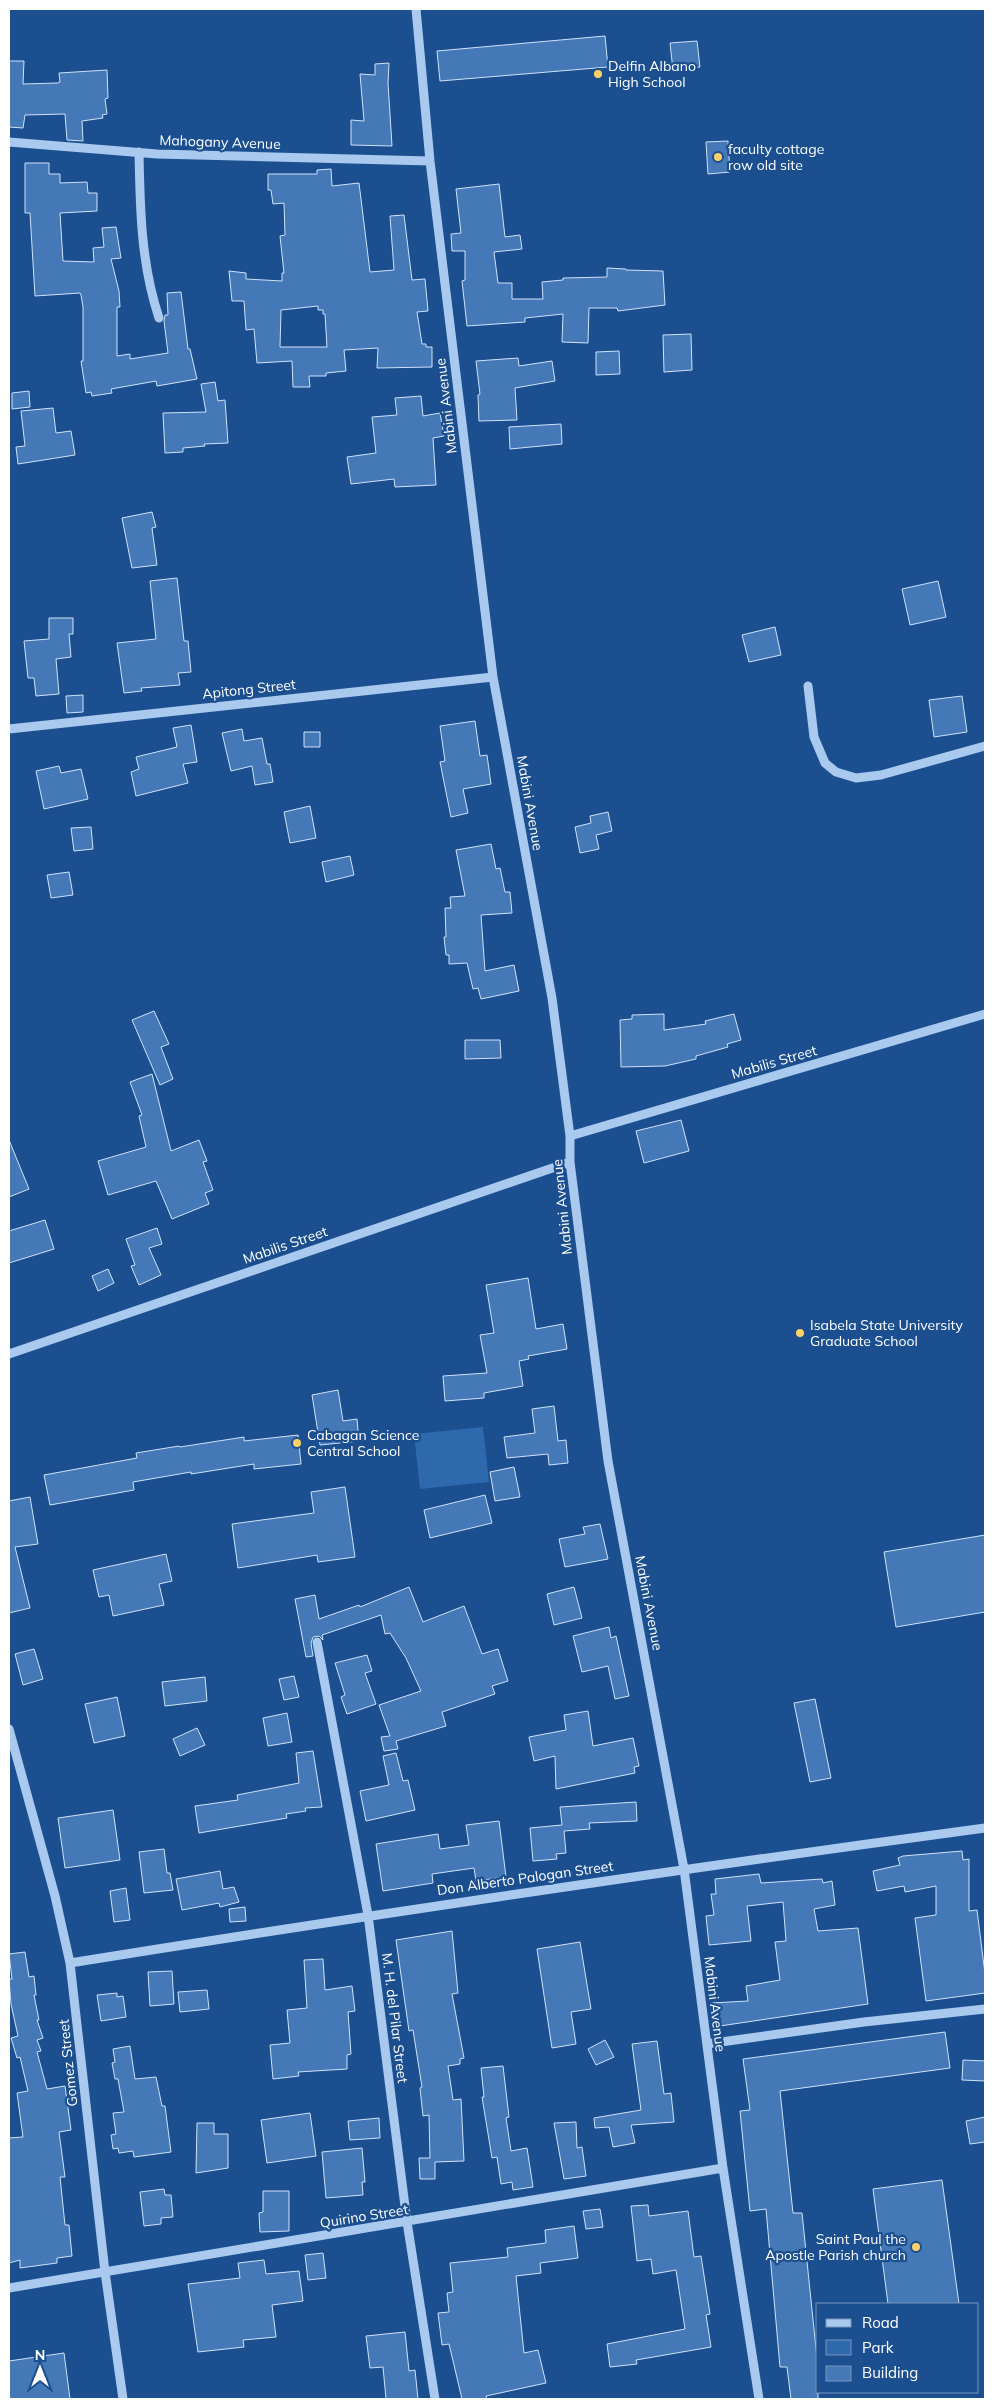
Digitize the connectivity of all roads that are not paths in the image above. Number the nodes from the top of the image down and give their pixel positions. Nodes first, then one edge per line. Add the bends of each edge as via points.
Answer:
1 (416, 9) edge
2 (9, 142) edge
3 (139, 152) junction
4 (430, 161) junction
5 (159, 318) dead end
6 (493, 678) junction
7 (808, 686) dead end
8 (9, 729) edge
9 (985, 746) edge
10 (985, 1014) edge
11 (570, 1136) junction
12 (570, 1162) junction
13 (9, 1354) edge
14 (318, 1642) dead end
15 (9, 1729) edge
16 (985, 1828) edge
17 (684, 1868) junction
18 (368, 1915) junction
19 (70, 1963) junction
20 (985, 2009) edge
21 (707, 2044) junction
22 (722, 2168) junction
23 (408, 2222) junction
24 (105, 2272) junction
25 (9, 2288) edge
26 (123, 2399) edge
27 (435, 2399) edge
28 (759, 2399) edge

1 - 4 street, Mabini Avenue
2 - 3 street, Mahogany Avenue
3 - 4 street, Mahogany Avenue
3 - 5 street via 140,223 151,294
4 - 6 street, Mabini Avenue
6 - 8 street, Apitong Street
6 - 11 street, Mabini Avenue via 552,998
7 - 9 street via 814,737 825,763 836,772 856,778 881,775
10 - 11 street, Mabilis Street
11 - 12 street, Mabini Avenue
12 - 13 street, Mabilis Street
12 - 17 street, Mabini Avenue via 608,1461
14 - 18 street, M. H. del Pilar Street
15 - 19 street, Gomez Street
16 - 17 street, Don Alberto Palogan Street
17 - 18 street, Don Alberto Palogan Street
17 - 21 street, Mabini Avenue
18 - 19 street, Don Alberto Palogan Street
18 - 23 street, M. H. del Pilar Street
19 - 24 street, Gomez Street
20 - 21 street
21 - 22 street, Mabini Avenue
22 - 23 street, Quirino Street
22 - 28 street, Mabini Avenue
23 - 24 street, Quirino Street
23 - 27 street, M. H. del Pilar Street
24 - 25 street, Quirino Street
24 - 26 street, Gomez Street

